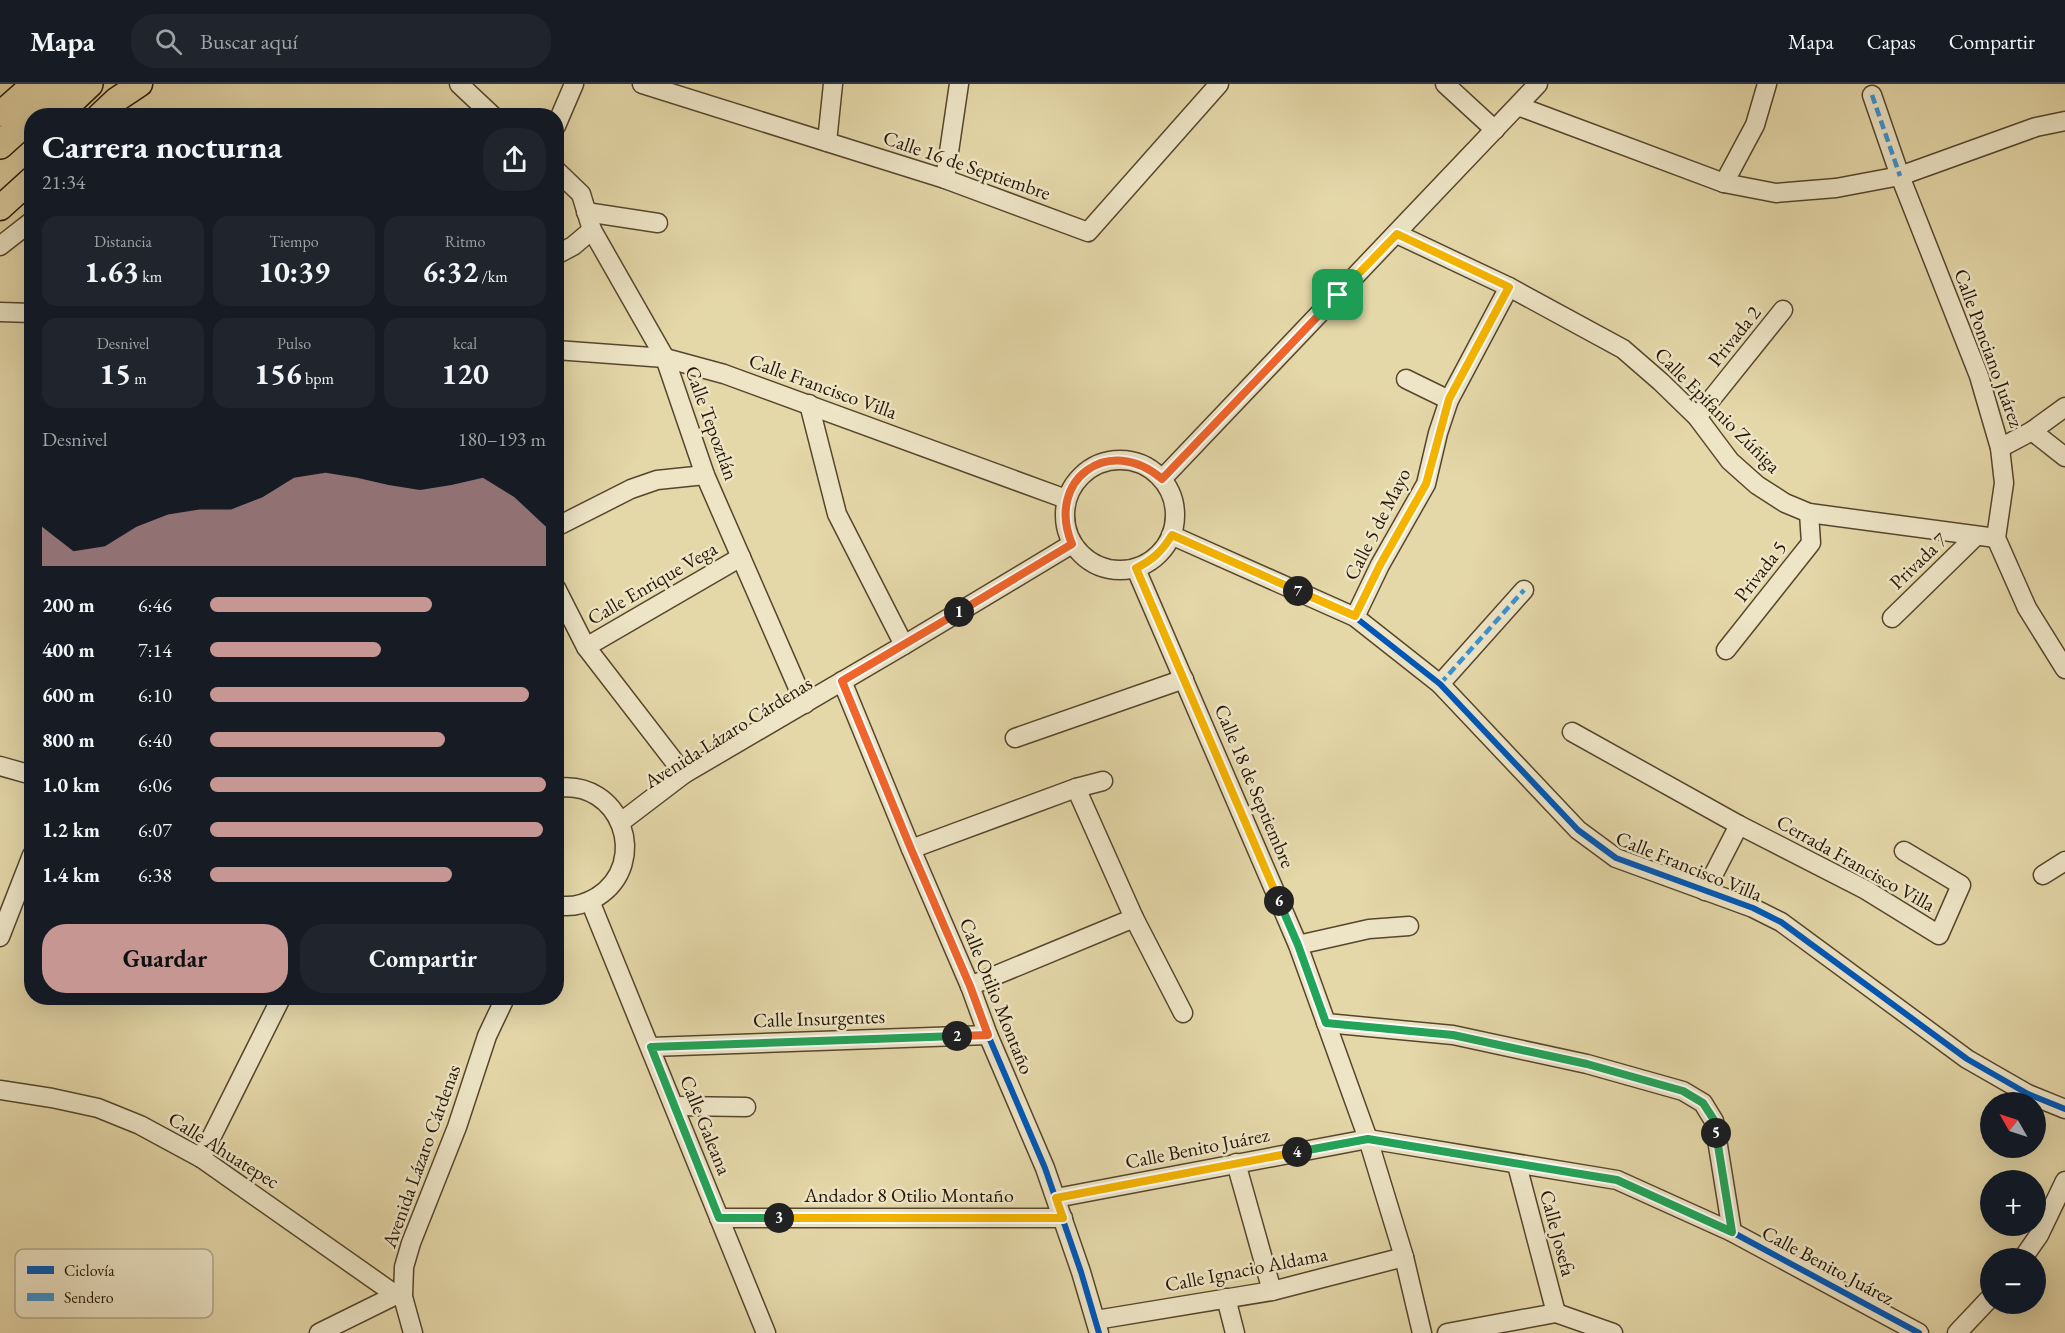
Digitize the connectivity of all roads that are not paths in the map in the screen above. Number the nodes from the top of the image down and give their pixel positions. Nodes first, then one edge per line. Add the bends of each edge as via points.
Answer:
1 (34, 84) edge
2 (65, 84) edge
3 (89, 84) edge
4 (140, 84) edge
5 (459, 84) edge
6 (574, 84) edge
7 (642, 84) edge
8 (833, 84) edge
9 (958, 84) edge
10 (1219, 84) edge
11 (1445, 84) edge
12 (1537, 84) edge
13 (1767, 84) edge
14 (1872, 95) dead end
15 (1518, 106) junction
16 (40, 108) edge
17 (64, 108) edge
18 (108, 108) edge
19 (484, 108) edge
20 (564, 108) edge
21 (0, 114) edge
22 (2065, 121) edge
23 (24, 124) edge
24 (1495, 130) junction
25 (826, 142) junction
26 (24, 144) edge
27 (0, 146) edge
28 (0, 167) edge
29 (1900, 176) junction
30 (564, 178) edge
31 (945, 179) junction
32 (1724, 183) junction
33 (24, 186) edge
34 (0, 208) edge
35 (586, 212) junction
36 (658, 223) dead end
37 (24, 227) edge
38 (591, 230) junction
39 (1397, 234) junction
40 (0, 246) edge
41 (564, 251) edge
42 (1509, 287) junction
43 (1783, 310) dead end
44 (0, 312) edge
45 (24, 313) edge
46 (564, 351) edge
47 (665, 358) junction
48 (1406, 379) dead end
49 (1449, 399) junction
50 (809, 404) junction
51 (2065, 407) edge
52 (1697, 417) junction
53 (2032, 432) junction
54 (2001, 448) junction
55 (2065, 458) edge
56 (705, 475) junction
57 (1162, 479) junction
58 (1066, 499) junction
59 (1809, 513) junction
60 (564, 523) edge
61 (1172, 535) junction
62 (1975, 537) junction
63 (1996, 538) junction
64 (1072, 544) junction
65 (741, 557) junction
66 (1136, 568) junction
67 (1524, 590) dead end
68 (564, 604) edge
69 (1355, 616) junction
70 (1892, 618) dead end
71 (904, 645) junction
72 (586, 647) junction
73 (1726, 651) dead end
74 (2065, 669) edge
75 (1184, 679) junction
76 (842, 681) junction
77 (1440, 684) junction
78 (804, 704) junction
79 (1572, 732) dead end
80 (1015, 738) dead end
81 (0, 766) edge
82 (24, 773) edge
83 (684, 774) junction
84 (1103, 781) dead end
85 (564, 787) edge
86 (1077, 788) junction
87 (621, 822) junction
88 (1739, 825) junction
89 (911, 849) junction
90 (1904, 851) dead end
91 (2065, 861) edge
92 (24, 876) edge
93 (2043, 876) dead end
94 (1705, 891) junction
95 (590, 901) junction
96 (564, 905) edge
97 (1134, 918) junction
98 (1409, 926) dead end
99 (0, 937) edge
100 (1298, 945) junction
101 (970, 986) junction
102 (278, 1005) edge
103 (502, 1005) edge
104 (1183, 1013) dead end
105 (1326, 1023) junction
106 (988, 1035) junction
107 (651, 1047) junction
108 (0, 1090) edge
109 (675, 1106) junction
110 (746, 1107) dead end
111 (2065, 1109) edge
112 (1368, 1139) junction
113 (201, 1158) junction
114 (1236, 1163) junction
115 (1517, 1165) junction
116 (2065, 1181) edge
117 (1056, 1198) junction
118 (2058, 1213) edge
119 (719, 1218) junction
120 (1063, 1218) junction
121 (1732, 1232) junction
122 (2030, 1248) edge
123 (1404, 1257) junction
124 (1272, 1291) junction
125 (400, 1296) junction
126 (1226, 1298) junction
127 (1980, 1309) edge
128 (1556, 1313) junction
129 (1098, 1327) edge
130 (319, 1333) edge
131 (413, 1333) edge
132 (766, 1333) edge
133 (1235, 1333) edge
134 (1422, 1333) edge
135 (1447, 1333) edge
136 (1613, 1333) edge
137 (1919, 1333) edge
138 (1957, 1333) edge

1 - 21 main road
2 - 16 highway
3 - 17 highway
4 - 18 main road
5 - 19 street
6 - 20 street
7 - 25 street, Calle 16 de Septiembre
8 - 25 street
9 - 31 street
10 - 31 street, Calle 16 de Septiembre via 1088,232
11 - 24 street
12 - 15 street
13 - 32 street via 1755,125
14 - 29 street, Calle Ponciano Juárez
15 - 24 street
15 - 32 street
22 - 29 street via 2036,127
23 - 27 highway
24 - 39 street
25 - 31 street, Calle 16 de Septiembre
26 - 28 highway
29 - 32 street via 1836,188 1776,193
29 - 54 street, Calle Ponciano Juárez via 1979,376
30 - 35 street, Calle Tepoztlán via 581,194
33 - 34 main road
35 - 36 street
35 - 38 street, Calle Tepoztlán
37 - 40 street
38 - 41 street
38 - 47 street, Calle Tepoztlán
39 - 42 street, Calle Epifanio Zúñiga
39 - 57 street
42 - 49 street, Calle 5 de Mayo
42 - 52 street, Calle Epifanio Zúñiga via 1623,349
43 - 52 street, Privada 2
44 - 45 street
46 - 47 street, Calle Francisco Villa
47 - 50 street, Calle Francisco Villa
47 - 56 street, Calle Tepoztlán
48 - 49 street
49 - 69 street, Calle 5 de Mayo via 1426,484
50 - 58 street, Calle Francisco Villa
50 - 71 street via 837,514
51 - 53 street
52 - 59 street, Calle Epifanio Zúñiga via 1730,461 1757,485
53 - 54 street
53 - 55 street
54 - 63 street, Calle Ponciano Juárez via 2004,483
56 - 60 street via 639,486
56 - 65 street, Calle Tepoztlán
57 - 58 street via 1138,463 1108,461 1082,474
57 - 61 street via 1174,506
58 - 64 street via 1064,515
59 - 62 street, Calle Epifanio Zúñiga
59 - 73 street, Privada 5 via 1811,543
61 - 66 street via 1151,561
61 - 69 street, Calle Francisco Villa
62 - 63 street, Calle Epifanio Zúñiga
62 - 70 street, Privada 7
63 - 74 street via 2027,608
64 - 66 street via 1084,558 1100,567 1118,571
64 - 71 street, Avenida Lázaro Cárdenas
65 - 72 street, Calle Enrique Vega
65 - 78 street, Calle Tepoztlán
66 - 75 street, Calle 18 de Septiembre
67 - 77 street
68 - 72 street
69 - 77 street, Calle Francisco Villa
71 - 76 street, Avenida Lázaro Cárdenas
72 - 83 street
75 - 80 street
75 - 100 street, Calle 18 de Septiembre
76 - 78 street, Avenida Lázaro Cárdenas
76 - 89 street, Calle Otilio Montaño
77 - 94 street, Calle Francisco Villa via 1578,830 1616,858
78 - 83 street, Avenida Lázaro Cárdenas
79 - 88 street, Cerrada Francisco Villa
81 - 82 street
83 - 87 street, Avenida Lázaro Cárdenas
84 - 86 street
85 - 87 street via 598,796
86 - 89 street
86 - 97 street
87 - 95 street via 624,859 618,876 606,891
88 - 90 street, Cerrada Francisco Villa via 1866,890 1939,935 1961,885
88 - 94 street
89 - 101 street, Calle Otilio Montaño
91 - 93 street
92 - 99 street
94 - 111 street, Calle Francisco Villa via 1781,922 1967,1059 2028,1094
95 - 96 street
95 - 107 street, Calle Galeana
97 - 101 street
97 - 104 street
98 - 100 street via 1369,929
100 - 105 street, Calle 18 de Septiembre
101 - 106 street, Calle Otilio Montaño
102 - 113 street
103 - 125 street, Avenida Lázaro Cárdenas via 411,1243
105 - 112 street, Calle 18 de Septiembre
105 - 121 street via 1453,1035 1587,1064 1683,1091 1703,1103 1714,1120
106 - 107 street, Calle Insurgentes
106 - 117 street, Calle Otilio Montaño
107 - 109 street, Calle Galeana
108 - 113 street, Calle Ahuatepec via 98,1108 140,1125
109 - 110 street
109 - 119 street, Calle Galeana
112 - 114 street, Calle Benito Juárez
112 - 115 street, Calle Benito Juárez
112 - 123 street, Calle 18 de Septiembre
113 - 125 street, Calle Ahuatepec
114 - 117 street, Calle Benito Juárez
114 - 124 street
115 - 121 street, Calle Benito Juárez via 1617,1180
115 - 128 street, Calle Josefa
116 - 118 street
117 - 120 street, Calle Otilio Montaño
118 - 122 street
119 - 120 street, Andador 8 Otilio Montaño
119 - 132 street, Calle Galeana
120 - 129 street, Calle Otilio Montaño
121 - 137 street, Calle Benito Juárez
123 - 124 street, Calle Ignacio Aldama
123 - 134 street, Calle 18 de Septiembre
124 - 126 street, Calle Ignacio Aldama
125 - 130 street
125 - 131 street, Avenida Lázaro Cárdenas
126 - 129 street, Calle Ignacio Aldama
126 - 133 street
127 - 138 street
128 - 135 street
128 - 136 street

